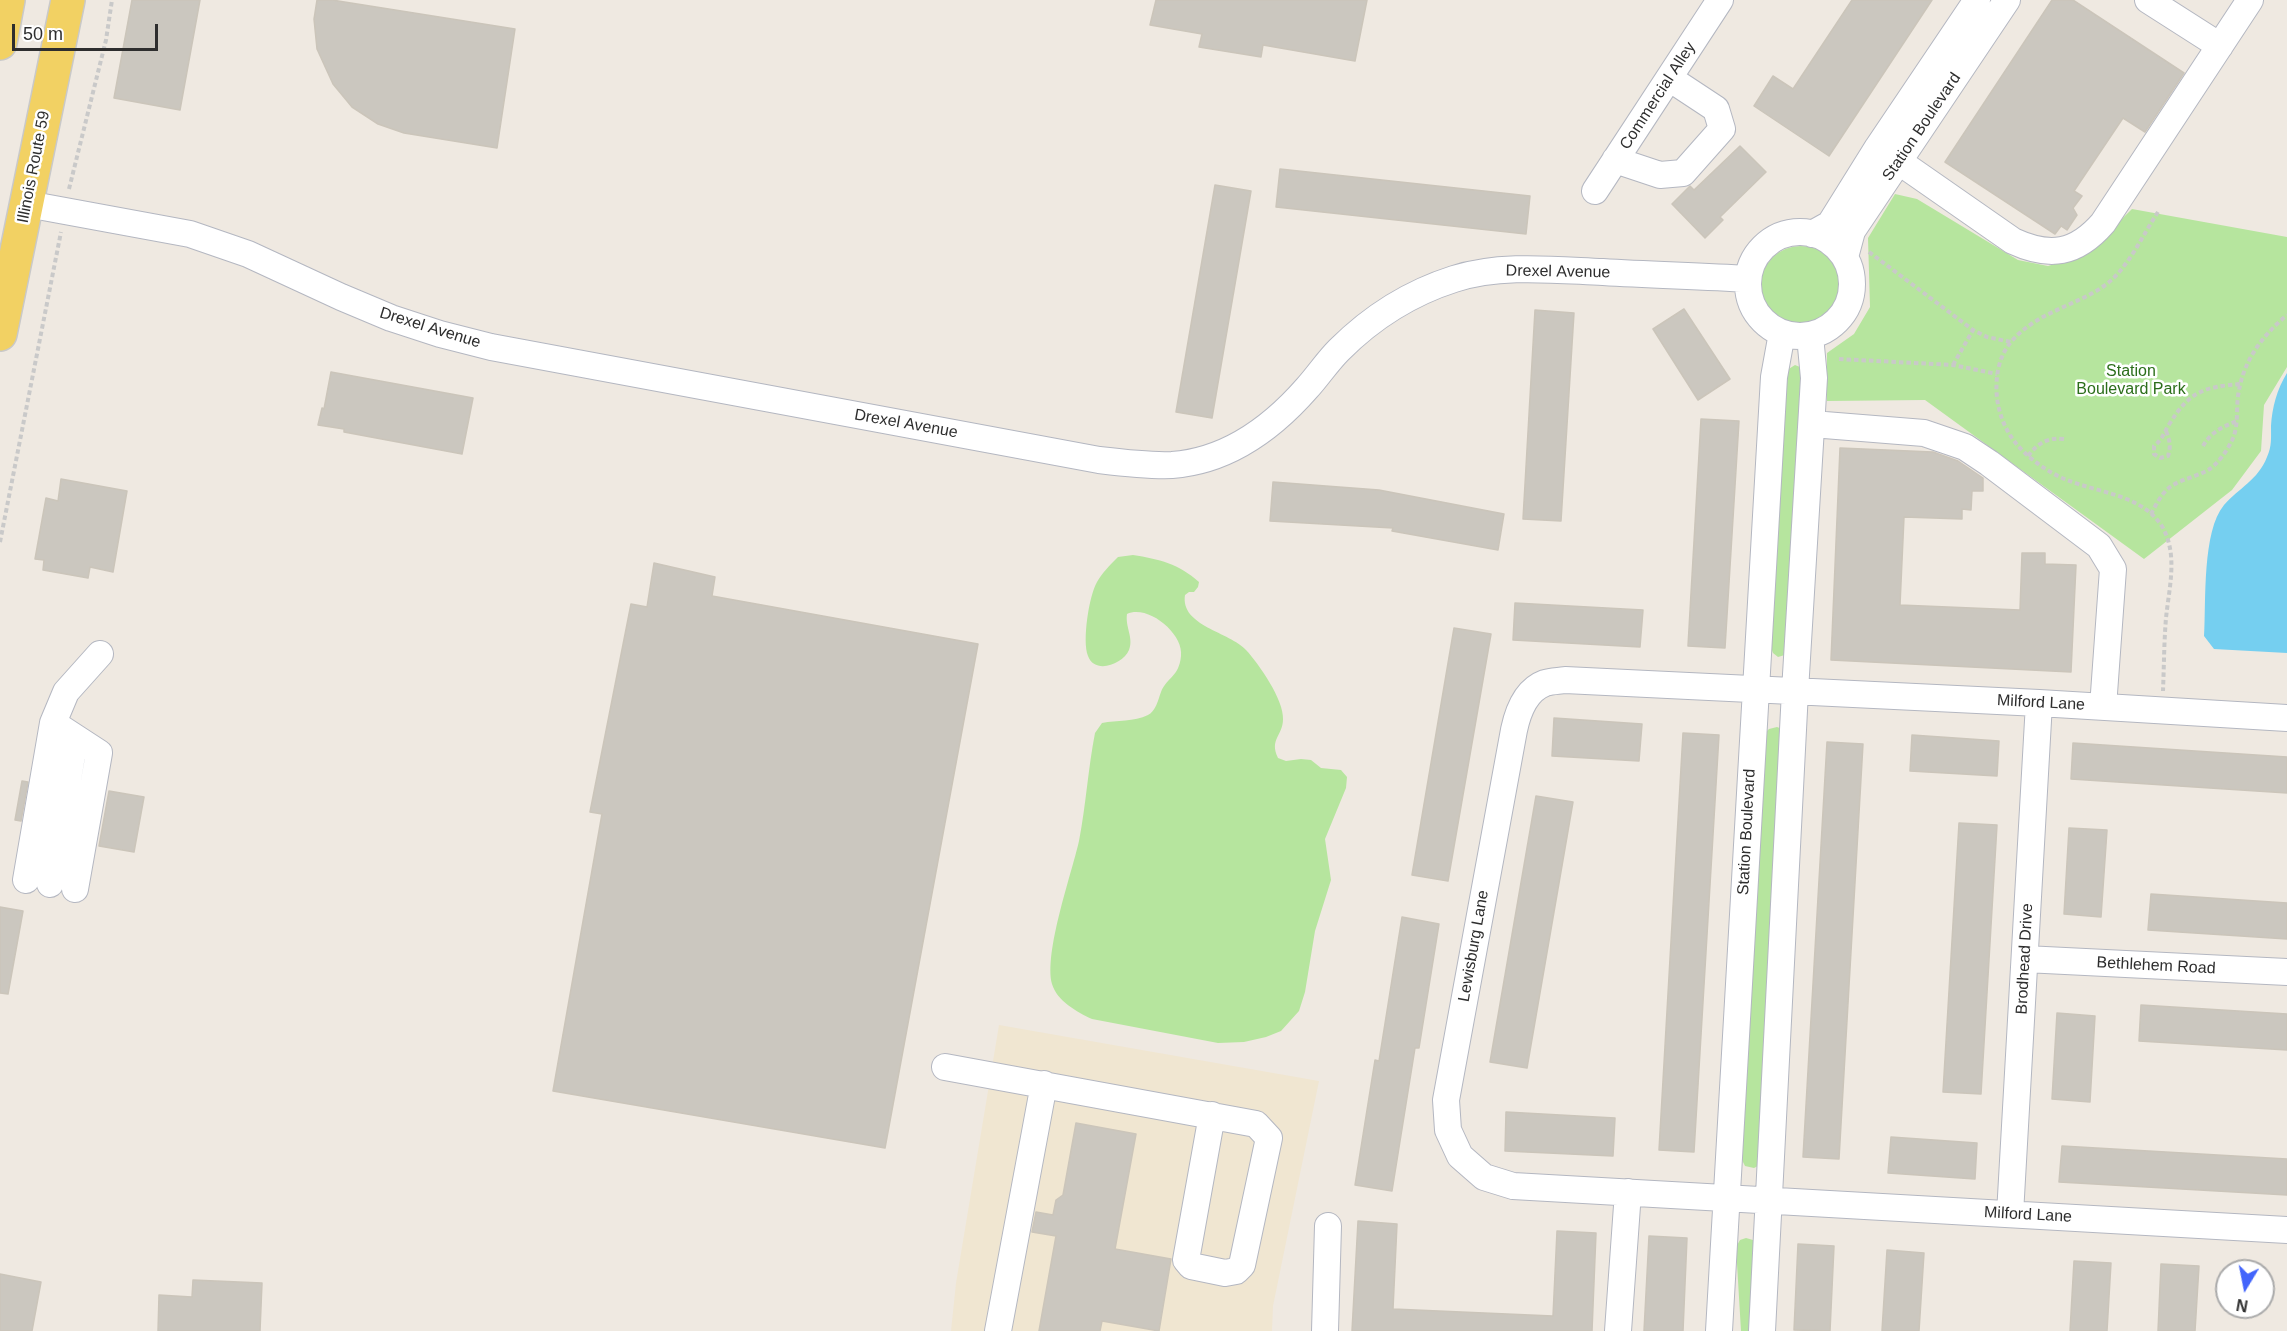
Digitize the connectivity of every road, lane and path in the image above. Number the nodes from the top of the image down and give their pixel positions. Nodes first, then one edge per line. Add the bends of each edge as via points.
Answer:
1 (8, 0) edge
2 (68, 0) edge
3 (112, 0) edge
4 (1720, 0) edge
5 (1977, 0) edge
6 (2007, 0) edge
7 (2148, 0) edge
8 (2250, 0) edge
9 (0, 43) edge
10 (2220, 46) junction
11 (1945, 71) junction
12 (1669, 78) junction
13 (1878, 147) junction
14 (1615, 160) junction
15 (1900, 161) junction
16 (1595, 191) dead end
17 (27, 204) junction
18 (64, 211) junction
19 (2158, 213) dead end
20 (1812, 234) junction
21 (1855, 253) junction
22 (1748, 279) junction
23 (2287, 315) edge
24 (1973, 330) junction
25 (1782, 333) junction
26 (0, 334) edge
27 (1810, 336) junction
28 (2011, 342) junction
29 (1839, 359) dead end
30 (1953, 365) junction
31 (1997, 374) junction
32 (2241, 384) junction
33 (2236, 421) junction
34 (1812, 424) junction
35 (2166, 431) junction
36 (2064, 439) dead end
37 (2203, 446) dead end
38 (2028, 456) junction
39 (2151, 514) junction
40 (0, 542) edge
41 (100, 654) dead end
42 (1756, 689) junction
43 (1795, 691) junction
44 (2163, 694) dead end
45 (2039, 703) junction
46 (2103, 707) junction
47 (2287, 718) edge
48 (53, 723) junction
49 (75, 738) junction
50 (75, 889) dead end
51 (2025, 959) junction
52 (2287, 972) edge
53 (945, 1067) dead end
54 (1044, 1084) junction
55 (1212, 1115) junction
56 (1628, 1192) junction
57 (1725, 1198) junction
58 (1769, 1200) junction
59 (2010, 1214) junction
60 (1328, 1227) dead end
61 (2287, 1230) edge
62 (998, 1331) edge
63 (1324, 1331) edge
64 (1618, 1331) edge
65 (1719, 1331) edge
66 (1762, 1331) edge

1 - 9 main road
2 - 17 main road, Illinois Route 59
3 - 18 path via 106,40
4 - 12 street, Commercial Alley
5 - 11 street, Station Boulevard
6 - 11 street, Station Boulevard
7 - 10 street
8 - 10 street
10 - 15 street via 2103,223 2092,236 2066,250 2031,249 2013,241
11 - 13 street, Station Boulevard
11 - 15 street, Station Boulevard
12 - 14 street, Commercial Alley
12 - 14 street via 1716,109 1722,129 1683,173 1660,176
13 - 15 street
13 - 20 street, Station Boulevard via 1830,224
14 - 16 street, Commercial Alley
15 - 21 street, Station Boulevard via 1852,231
17 - 18 street, Drexel Avenue
17 - 26 main road, Illinois Route 59
18 - 22 street, Drexel Avenue via 190,234 222,244 391,318 491,347 1141,465 1174,465 1239,446 1277,420 1339,350 1383,312 1454,279 1492,271 1545,269
18 - 40 path
19 - 28 path via 2123,267 2107,284 2040,318
20 - 21 street
20 - 22 street via 1797,232 1770,242 1756,258
21 - 24 path
21 - 27 street via 1848,305 1826,330
22 - 25 street via 1749,296 1756,311
23 - 32 path via 2257,345
24 - 28 path
24 - 30 path
25 - 27 street
25 - 42 street, Station Boulevard via 1774,377
27 - 34 street via 1814,378
28 - 31 path
29 - 30 path
30 - 31 path
31 - 38 path via 2001,417 2016,444
32 - 33 path
32 - 35 path via 2196,393 2184,402
33 - 37 path via 2221,427
33 - 39 path via 2231,442 2216,464 2170,487
34 - 43 street
34 - 46 street via 1924,433 1965,447 2099,546 2113,569
35 - 35 path via 2154,446 2154,454 2160,458 2168,456 2170,448
36 - 38 path via 2037,444
38 - 39 path via 2068,481 2119,496
39 - 44 path via 2164,530 2171,557
41 - 48 street via 66,692
42 - 43 street, Lewisburg Lane
42 - 56 street, Lewisburg Lane via 1564,680 1545,683 1530,693 1519,709 1446,1100 1448,1130 1460,1156 1484,1177 1513,1186
42 - 57 street, Station Boulevard
43 - 45 street, Milford Lane
43 - 58 street
45 - 46 street, Milford Lane
45 - 51 street, Brodhead Drive
46 - 47 street, Milford Lane
48 - 49 street
48 - 49 street via 38,882
49 - 50 street via 99,753
51 - 52 street, Bethlehem Road
51 - 59 street, Brodhead Drive
53 - 54 street
54 - 55 street
54 - 62 street
55 - 55 street via 1256,1124 1269,1138 1242,1265 1225,1273 1191,1266 1186,1260
56 - 57 street, Lewisburg Lane
56 - 64 street
57 - 58 street, Milford Lane
57 - 65 street, Station Boulevard
58 - 59 street, Milford Lane
58 - 66 street
59 - 61 street, Milford Lane
60 - 63 street

